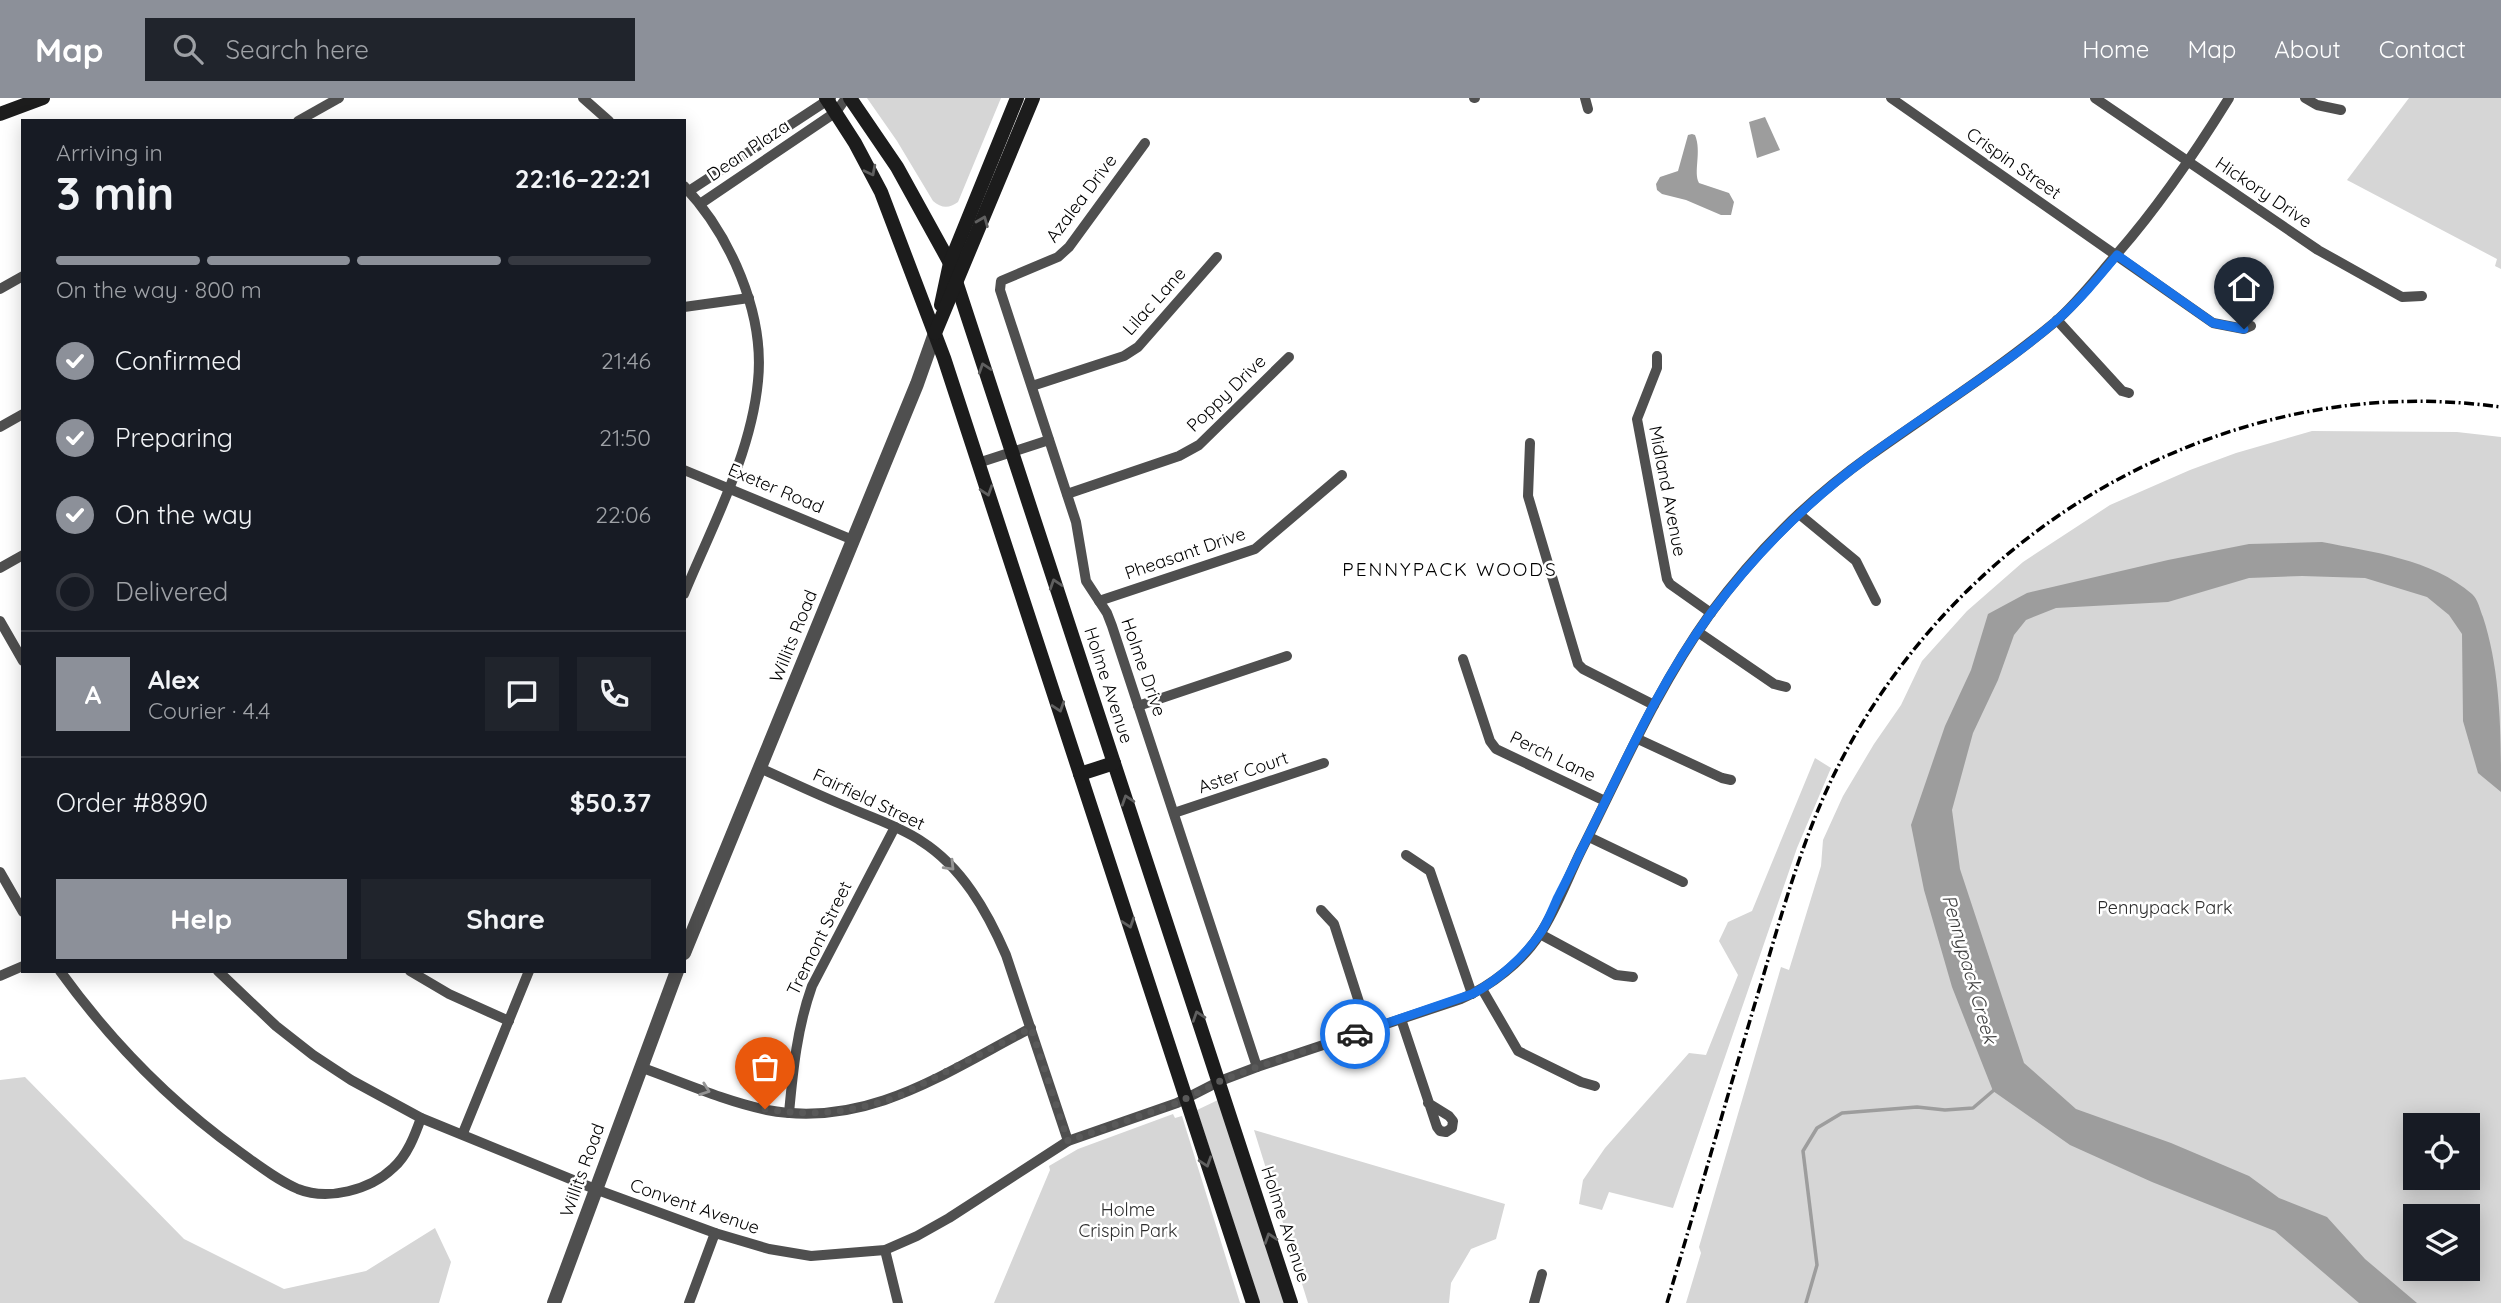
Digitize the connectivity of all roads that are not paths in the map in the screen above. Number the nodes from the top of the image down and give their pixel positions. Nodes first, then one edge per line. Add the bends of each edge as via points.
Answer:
1 (43, 98) edge
2 (339, 98) edge
3 (583, 98) edge
4 (828, 98) edge
5 (848, 98) edge
6 (1017, 98) edge
7 (1033, 98) edge
8 (1891, 98) edge
9 (2095, 98) edge
10 (2229, 98) edge
11 (2305, 98) edge
12 (2340, 110) dead end
13 (836, 112) junction
14 (0, 114) edge
15 (302, 119) edge
16 (607, 119) edge
17 (1145, 143) dead end
18 (2189, 162) junction
19 (687, 189) edge
20 (699, 204) junction
21 (2117, 255) junction
22 (1217, 257) dead end
23 (950, 263) junction
24 (21, 277) edge
25 (1001, 281) joint
26 (957, 284) junction
27 (0, 289) edge
28 (2422, 296) dead end
29 (749, 298) junction
30 (686, 307) edge
31 (2057, 320) junction
32 (2251, 326) dead end
33 (935, 333) junction
34 (1657, 356) dead end
35 (1289, 357) dead end
36 (1032, 386) junction
37 (2129, 393) dead end
38 (21, 415) edge
39 (0, 427) edge
40 (1049, 440) junction
41 (1530, 443) dead end
42 (1012, 452) junction
43 (978, 463) junction
44 (686, 471) edge
45 (1342, 475) dead end
46 (728, 487) junction
47 (1067, 494) junction
48 (1799, 514) junction
49 (853, 540) junction
50 (21, 556) edge
51 (0, 568) edge
52 (686, 589) edge
53 (1099, 601) junction
54 (1876, 601) dead end
55 (1711, 613) junction
56 (0, 621) edge
57 (1698, 632) junction
58 (1287, 656) dead end
59 (21, 658) edge
60 (1463, 659) dead end
61 (1786, 687) dead end
62 (1654, 705) junction
63 (1138, 706) junction
64 (1638, 739) junction
65 (1114, 763) junction
66 (1324, 763) dead end
67 (760, 768) junction
68 (1080, 774) junction
69 (1731, 779) dead end
70 (1605, 801) junction
71 (1174, 813) junction
72 (895, 827) junction
73 (1589, 837) junction
74 (1406, 855) dead end
75 (0, 872) edge
76 (1683, 882) dead end
77 (21, 909) edge
78 (1321, 909) dead end
79 (1540, 934) junction
80 (686, 948) edge
81 (21, 967) edge
82 (62, 973) edge
83 (220, 973) edge
84 (413, 973) edge
85 (528, 973) edge
86 (676, 973) edge
87 (0, 976) edge
88 (1633, 977) dead end
89 (1477, 992) junction
90 (1401, 1019) junction
91 (509, 1021) junction
92 (1031, 1028) junction
93 (1368, 1030) junction
94 (640, 1067) junction
95 (1257, 1067) junction
96 (1220, 1081) junction
97 (1595, 1086) dead end
98 (1185, 1098) junction
99 (1428, 1103) dead end
100 (789, 1113) junction
101 (421, 1118) junction
102 (463, 1133) junction
103 (1068, 1141) junction
104 (595, 1189) junction
105 (716, 1233) junction
106 (885, 1250) junction
107 (1542, 1274) dead end
108 (554, 1303) edge
109 (689, 1303) edge
110 (898, 1303) edge
111 (1253, 1303) edge
112 (1291, 1303) edge
113 (1534, 1303) edge

1 - 14 main road
2 - 15 street
3 - 16 street
4 - 13 main road
4 - 19 street, Dean Plaza
5 - 13 street, Dean Plaza
5 - 23 main road, Holme Avenue via 897,167
6 - 23 main road, Willits Road
26 -> 7 main road, Willits Road
8 - 21 street, Crispin Street
9 - 18 street, Hickory Drive
10 - 18 street, Convent Avenue
11 - 12 street
13 - 20 street, Dean Plaza
13 -> 33 main road via 881,192
17 - 25 street, Azalea Drive via 1059,257
18 - 21 street, Convent Avenue
18 - 28 street, Hickory Drive via 2318,250 2402,297
19 - 20 street
20 - 29 street via 721,233
21 - 31 street, Convent Avenue
21 - 32 street, Crispin Street via 2213,323 2244,329
22 - 36 street, Lilac Lane via 1138,347 1124,356
23 - 26 main road, Holme Avenue
23 - 33 main road, Willits Road
24 - 27 street
25 - 36 street, Holme Drive via 1000,290
26 - 33 main road, Willits Road
42 -> 26 main road, Holme Avenue
29 - 30 street
29 - 46 street via 759,380
31 - 37 street via 2122,391
31 - 48 street, Convent Avenue via 1867,458
33 - 43 main road
33 - 49 street, Willits Road
34 - 55 street, Midland Avenue via 1657,369 1637,419 1667,579
35 - 47 street, Poppy Drive via 1199,445
36 - 40 street, Holme Drive
38 - 39 street
40 - 42 street
40 - 47 street, Holme Drive
41 - 62 street via 1528,496 1578,664
42 - 43 street
65 -> 42 main road, Holme Avenue
43 -> 68 main road
44 - 46 street, Exeter Road
45 - 53 street, Pheasant Drive via 1255,549
46 - 49 street, Exeter Road
46 - 52 street
47 - 53 street, Holme Drive via 1086,581
48 - 54 street via 1856,561
48 - 55 street, Convent Avenue
49 - 67 street, Willits Road
50 - 51 street
53 - 63 street, Holme Drive
55 - 57 street, Convent Avenue
56 - 59 street
57 - 61 street via 1774,684
57 - 62 street, Convent Avenue
58 - 63 street
60 - 70 street, Perch Lane via 1494,746
62 - 64 street, Convent Avenue
63 - 71 street, Holme Drive
64 - 69 street
64 - 70 street, Convent Avenue
65 - 68 main road
96 -> 65 main road, Holme Avenue
66 - 71 street, Aster Court
67 - 72 street, Fairfield Street
67 - 80 street, Willits Road
68 -> 98 main road
70 - 73 street, Convent Avenue
71 - 95 street, Holme Drive
72 -> 92 street, Fairfield Street via 941,857 975,895 1006,955
72 - 100 street, Tremont Street via 812,986 797,1040
73 - 76 street
73 - 79 street, Convent Avenue
74 - 89 street via 1430,871
75 - 77 street
78 - 93 street via 1334,924
79 - 88 street via 1616,975
79 - 89 street, Convent Avenue via 1506,971
81 - 87 street
82 - 101 street via 121,1047 169,1095 214,1133 300,1190 327,1194 375,1182 394,1167 414,1138
83 - 101 street, Convent Avenue via 313,1055
84 - 91 street
85 - 91 street
86 - 94 street, Willits Road
89 - 90 street, Convent Avenue
89 - 97 street via 1518,1051
90 - 93 street, Convent Avenue
90 - 99 street
91 - 102 street
92 - 100 street via 897,1097 842,1112
92 - 103 street, Fairfield Street
93 - 95 street, Convent Avenue
94 -> 100 street via 744,1104
94 - 104 street, Willits Road
95 - 96 street, Convent Avenue
96 - 98 street, Convent Avenue
112 -> 96 main road, Holme Avenue
98 - 103 street, Convent Avenue
98 -> 111 main road
101 - 102 street, Convent Avenue
102 - 104 street, Convent Avenue
103 - 106 street, Convent Avenue via 918,1237
104 - 105 street, Convent Avenue
104 - 108 street, Willits Road
105 - 106 street, Convent Avenue via 790,1254
105 - 109 street
106 - 110 street
107 - 113 street

